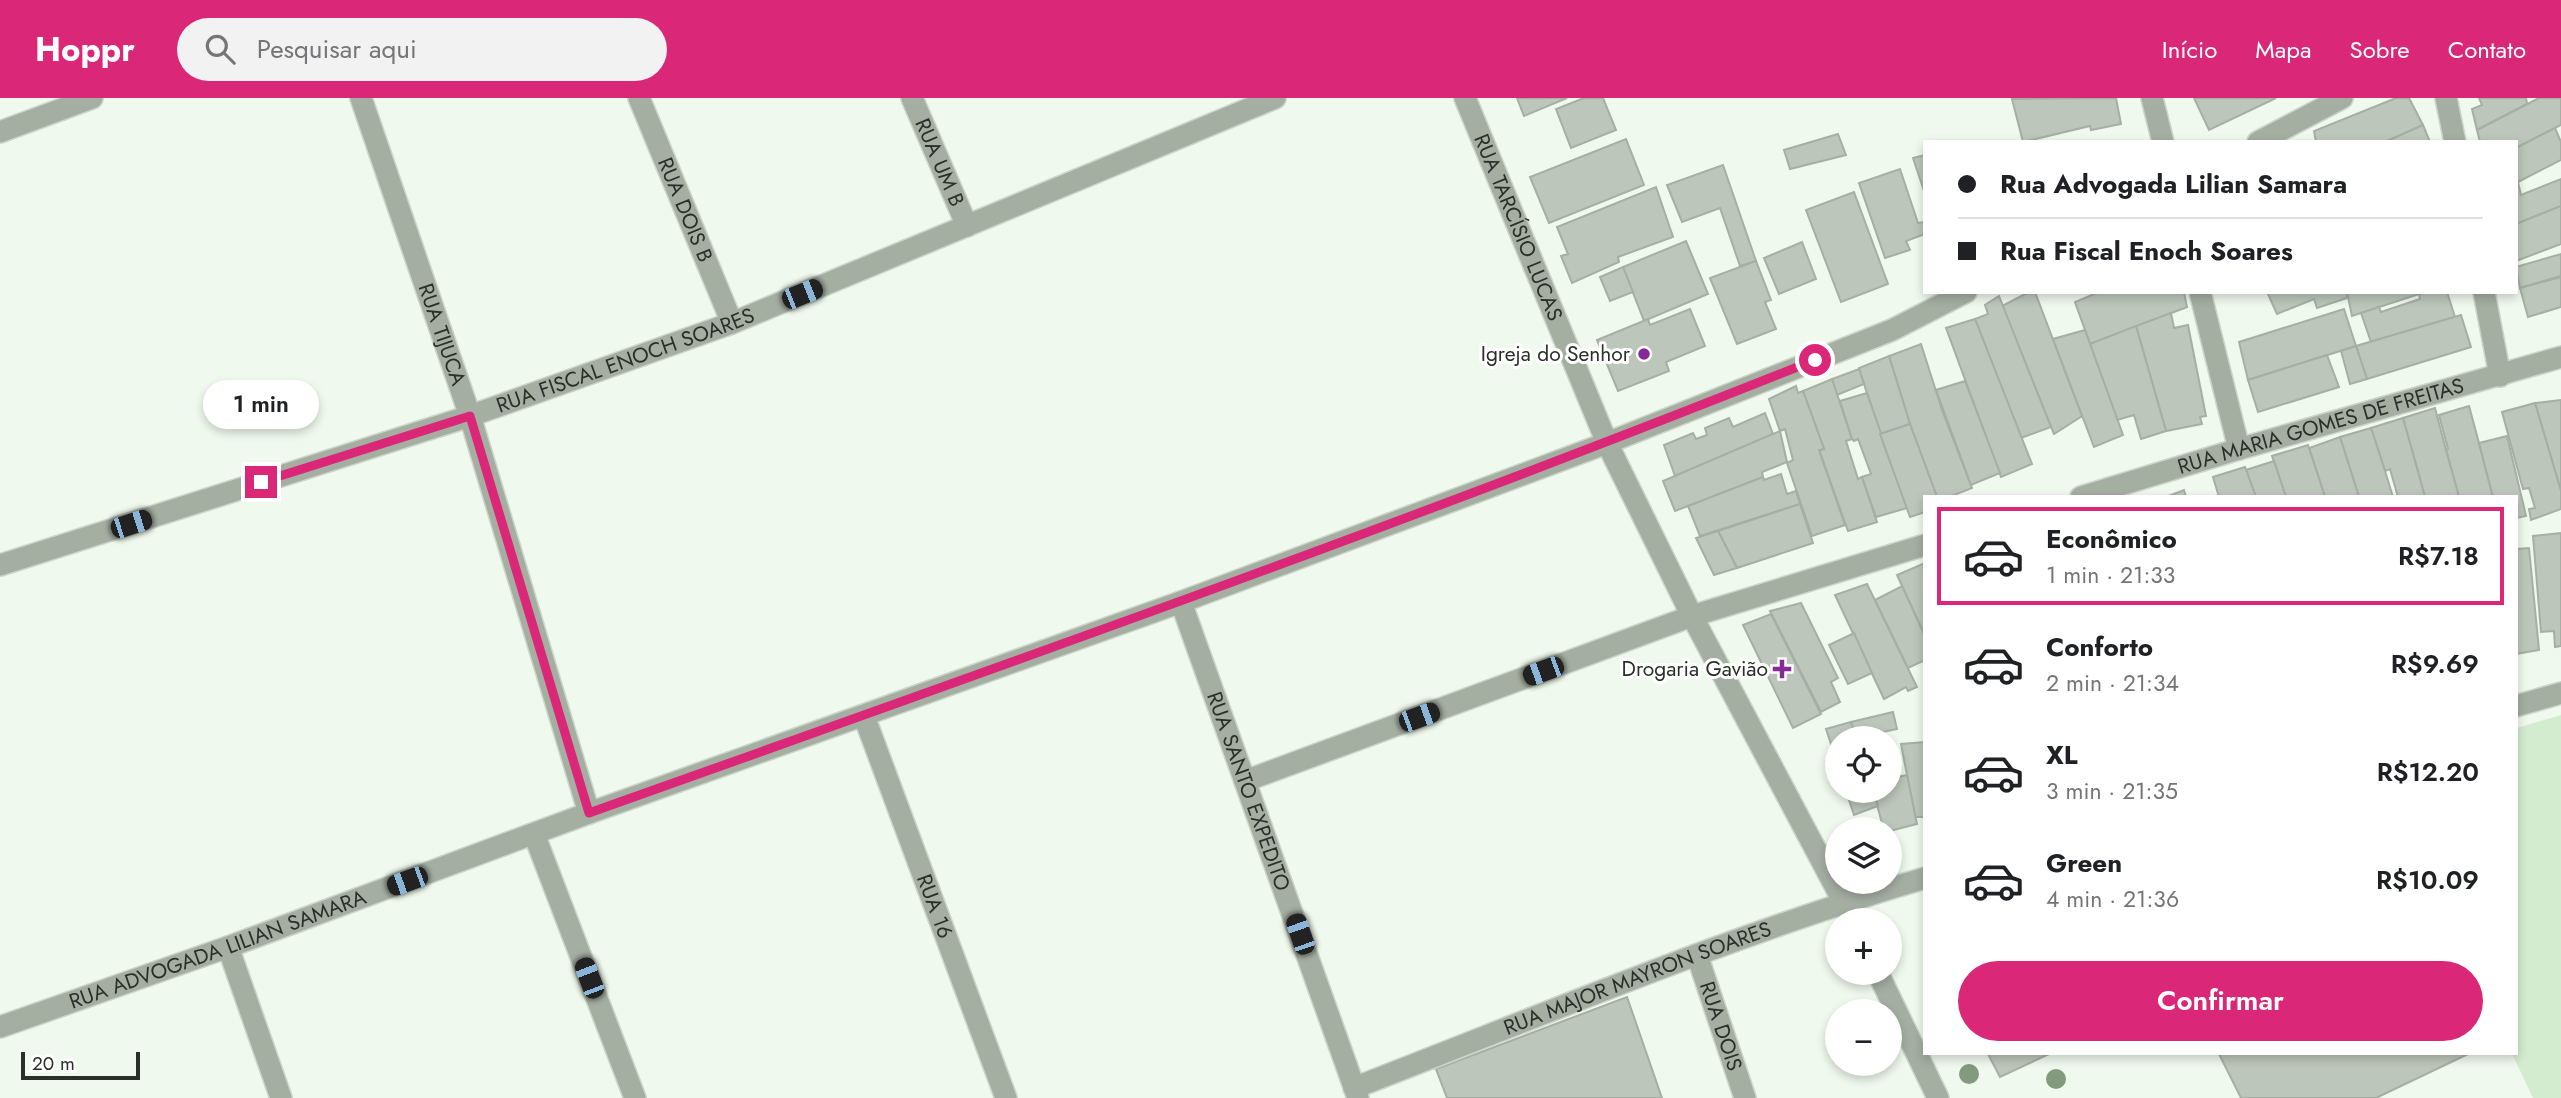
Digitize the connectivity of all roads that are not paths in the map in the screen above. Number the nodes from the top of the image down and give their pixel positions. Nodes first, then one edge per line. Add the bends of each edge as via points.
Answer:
1 (92, 98) edge
2 (361, 98) edge
3 (639, 98) edge
4 (912, 98) edge
5 (1275, 98) edge
6 (1465, 98) edge
7 (2152, 98) edge
8 (2342, 98) edge
9 (2446, 98) edge
10 (0, 132) edge
11 (2162, 140) edge
12 (2262, 140) edge
13 (2455, 140) edge
14 (967, 226) junction
15 (1962, 294) edge
16 (2200, 294) edge
17 (2484, 294) edge
18 (732, 323) junction
19 (2561, 357) edge
20 (2500, 376) junction
21 (470, 416) junction
22 (1607, 443) junction
23 (2239, 449) junction
24 (2088, 495) edge
25 (1923, 546) edge
26 (0, 565) edge
27 (1181, 602) junction
28 (1692, 617) junction
29 (2561, 693) edge
30 (2518, 705) edge
31 (864, 716) junction
32 (1245, 780) junction
33 (589, 813) junction
34 (534, 834) junction
35 (1923, 879) edge
36 (1846, 908) edge
37 (1855, 908) edge
38 (1825, 918) edge
39 (229, 947) junction
40 (1697, 955) junction
41 (1884, 985) edge
42 (0, 1027) edge
43 (1356, 1093) edge
44 (281, 1098) edge
45 (635, 1098) edge
46 (1006, 1098) edge
47 (1745, 1098) edge
48 (1938, 1098) edge

1 - 10 street
2 - 21 street, RUA TIJUCA
3 - 18 street, RUA DOIS B
4 - 14 street, RUA UM B
5 - 14 street, RUA FISCAL ENOCH SOARES
6 - 22 street, RUA TARCÍSIO LUCAS
7 - 11 street
8 - 12 street
9 - 13 street
14 - 18 street, RUA FISCAL ENOCH SOARES
15 - 22 street, RUA ADVOGADA LILIAN SAMARA via 1892,330
16 - 23 street
17 - 20 street
18 - 21 street, RUA FISCAL ENOCH SOARES
19 - 20 street, RUA MARIA GOMES DE FREITAS
20 - 23 street, RUA MARIA GOMES DE FREITAS
21 - 26 street, RUA FISCAL ENOCH SOARES
21 - 33 street, RUA TIJUCA
22 - 27 street, RUA ADVOGADA LILIAN SAMARA
22 - 28 street, RUA TARCÍSIO LUCAS
23 - 24 street, RUA MARIA GOMES DE FREITAS
25 - 28 street
27 - 31 street, RUA ADVOGADA LILIAN SAMARA
27 - 32 street, RUA SANTO EXPEDITO
28 - 32 street
28 - 36 street, RUA TARCÍSIO LUCAS
29 - 30 street
31 - 33 street, RUA ADVOGADA LILIAN SAMARA
31 - 46 street, RUA 16
32 - 43 street, RUA SANTO EXPEDITO
33 - 34 street, RUA ADVOGADA LILIAN SAMARA
34 - 39 street, RUA ADVOGADA LILIAN SAMARA
34 - 45 street
35 - 37 street, RUA MAJOR MAYRON SOARES
38 - 40 street, RUA MAJOR MAYRON SOARES
39 - 42 street, RUA ADVOGADA LILIAN SAMARA
39 - 44 street
40 - 43 street, RUA MAJOR MAYRON SOARES
40 - 47 street, RUA DOIS
41 - 48 street

